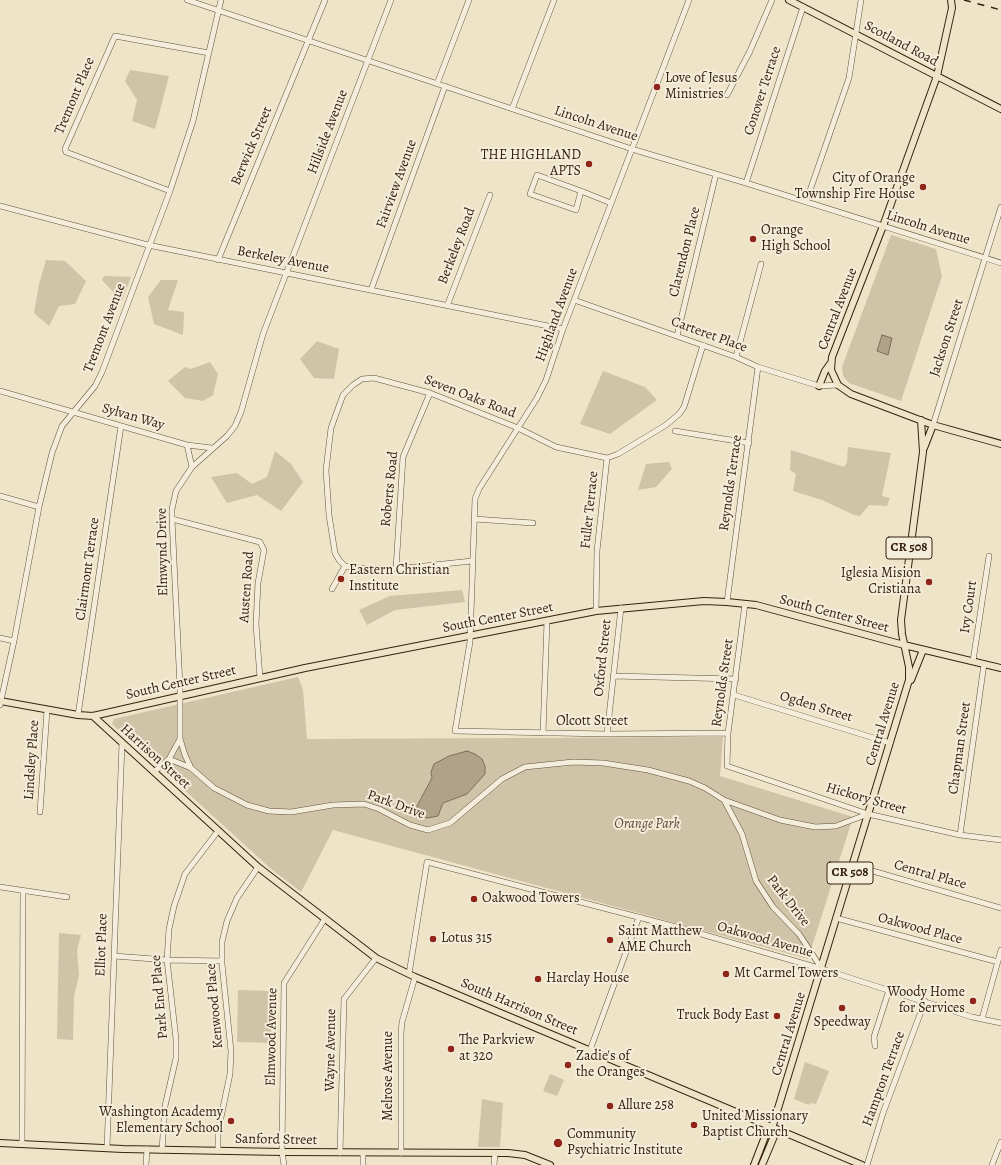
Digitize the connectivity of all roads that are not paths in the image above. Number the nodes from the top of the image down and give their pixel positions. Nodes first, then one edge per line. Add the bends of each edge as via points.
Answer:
1 (187, 0) edge
2 (221, 0) edge
3 (325, 0) edge
4 (391, 0) edge
5 (469, 0) edge
6 (554, 0) edge
7 (772, 0) edge
8 (790, 0) edge
9 (861, 0) edge
10 (951, 0) edge
11 (957, 0) edge
12 (686, 1) edge
13 (803, 7) junction
14 (952, 8) junction
15 (219, 11) junction
16 (856, 34) junction
17 (309, 41) junction
18 (209, 53) junction
19 (368, 60) junction
20 (937, 76) junction
21 (437, 84) junction
22 (445, 86) junction
23 (727, 95) dead end
24 (512, 109) junction
25 (1001, 109) edge
26 (632, 149) junction
27 (716, 174) junction
28 (746, 183) junction
29 (170, 191) junction
30 (581, 192) junction
31 (490, 195) dead end
32 (806, 202) junction
33 (611, 203) junction
34 (0, 206) edge
35 (1001, 207) edge
36 (883, 226) junction
37 (148, 245) junction
38 (985, 258) junction
39 (218, 260) junction
40 (1001, 263) edge
41 (761, 264) dead end
42 (287, 272) junction
43 (371, 290) junction
44 (574, 300) junction
45 (447, 306) junction
46 (563, 329) junction
47 (677, 336) junction
48 (703, 345) junction
49 (736, 357) junction
50 (830, 364) junction
51 (758, 366) junction
52 (819, 386) junction
53 (838, 386) junction
54 (0, 391) edge
55 (430, 393) junction
56 (73, 411) junction
57 (921, 420) junction
58 (933, 425) junction
59 (121, 426) junction
60 (518, 428) junction
61 (675, 431) dead end
62 (749, 443) junction
63 (1001, 444) edge
64 (187, 445) junction
65 (212, 448) junction
66 (923, 452) junction
67 (607, 458) junction
68 (192, 467) junction
69 (0, 496) edge
70 (39, 507) junction
71 (172, 519) junction
72 (474, 520) junction
73 (533, 523) dead end
74 (989, 556) dead end
75 (472, 561) junction
76 (345, 566) junction
77 (396, 569) junction
78 (332, 589) dead end
79 (726, 602) junction
80 (746, 604) junction
81 (621, 608) junction
82 (596, 612) junction
83 (547, 621) junction
84 (470, 636) junction
85 (0, 638) edge
86 (14, 641) junction
87 (904, 645) junction
88 (923, 650) junction
89 (973, 661) junction
90 (984, 664) junction
91 (1001, 668) edge
92 (613, 676) junction
93 (260, 678) junction
94 (736, 679) junction
95 (906, 694) junction
96 (180, 695) junction
97 (734, 695) junction
98 (0, 702) edge
99 (47, 710) junction
100 (78, 716) junction
101 (93, 716) junction
102 (455, 731) joint
103 (543, 733) junction
104 (728, 733) junction
105 (607, 734) junction
106 (180, 739) junction
107 (122, 743) junction
108 (890, 743) junction
109 (169, 759) junction
110 (727, 766) joint
111 (191, 768) junction
112 (154, 772) junction
113 (724, 800) junction
114 (40, 812) dead end
115 (868, 814) junction
116 (202, 815) joint
117 (218, 830) junction
118 (960, 835) junction
119 (1001, 840) edge
120 (852, 865) junction
121 (258, 867) junction
122 (0, 887) edge
123 (23, 890) junction
124 (67, 897) dead end
125 (1001, 908) edge
126 (639, 917) junction
127 (836, 918) junction
128 (324, 920) junction
129 (1001, 950) edge
130 (114, 956) junction
131 (376, 958) junction
132 (167, 960) junction
133 (222, 960) junction
134 (998, 962) junction
135 (822, 969) junction
136 (409, 974) junction
137 (416, 977) junction
138 (889, 990) junction
139 (925, 1001) junction
140 (982, 1019) junction
141 (1001, 1023) edge
142 (875, 1046) dead end
143 (590, 1050) junction
144 (772, 1128) junction
145 (1001, 1142) edge
146 (0, 1143) edge
147 (22, 1144) junction
148 (107, 1148) junction
149 (147, 1149) junction
150 (162, 1150) junction
151 (218, 1151) junction
152 (282, 1152) junction
153 (340, 1153) junction
154 (363, 1153) junction
155 (401, 1153) junction
156 (495, 1153) junction
157 (146, 1165) edge
158 (284, 1165) edge
159 (363, 1165) edge
160 (494, 1165) edge
161 (550, 1165) edge
162 (754, 1165) edge
163 (762, 1165) edge
164 (862, 1165) edge
165 (867, 1165) edge
166 (992, 1165) edge

1 - 15 street, Lincoln Avenue
2 - 15 street, Tremont Avenue
3 - 17 street, Berwick Street
4 - 19 street, Hillside Avenue
5 - 21 street
6 - 24 street
7 - 23 street
8 - 13 main road, Scotland Road
9 - 16 street
10 - 14 main road, Central Avenue
11 - 14 main road, Central Avenue
12 - 26 street, Highland Avenue
13 - 16 main road, Scotland Road
13 - 28 street, Conover Terrace
14 - 20 main road, Central Avenue
15 - 17 street, Lincoln Avenue
15 - 18 street, Tremont Avenue
16 - 20 main road, Scotland Road
16 - 32 street via 849,78
17 - 19 street, Lincoln Avenue
17 - 39 street, Berwick Street
18 - 29 street, Tremont Avenue via 193,122
18 - 29 street, Tremont Place via 115,36 65,149 66,152
19 - 21 street, Lincoln Avenue
19 - 42 street, Hillside Avenue
20 - 25 main road, Scotland Road
20 - 36 main road, Central Avenue
21 - 22 street, Lincoln Avenue
22 - 24 street, Lincoln Avenue
22 - 43 street, Fairview Avenue
24 - 26 street, Lincoln Avenue
26 - 27 street, Lincoln Avenue
26 - 33 street, Highland Avenue
27 - 28 street, Lincoln Avenue
27 - 47 street, Clarendon Place
28 - 32 street, Lincoln Avenue
29 - 37 street, Tremont Avenue
30 - 30 street via 537,175 530,194 576,210
30 - 33 street
31 - 45 street, Berkeley Road
32 - 36 street, Lincoln Avenue
33 - 44 street, Highland Avenue
34 - 37 street, Berkeley Avenue
35 - 38 street, Jackson Street
36 - 38 street, Lincoln Avenue
36 - 50 main road, Central Avenue
37 - 39 street, Berkeley Avenue
37 - 56 street, Tremont Avenue via 102,372 95,386
38 - 40 street, Lincoln Avenue
38 - 58 street, Jackson Street
39 - 42 street, Berkeley Avenue
41 - 49 street
42 - 43 street, Berkeley Avenue
42 - 65 street, Elmwynd Drive via 263,334 241,412 227,436
43 - 45 street, Berkeley Avenue
44 - 46 street, Highland Avenue
44 - 47 street, Carteret Place
45 - 46 street, Berkeley Avenue
46 - 60 street, Highland Avenue via 546,380
47 - 48 street, Carteret Place
48 - 49 street, Carteret Place
48 - 67 street via 684,407 679,414 659,429
49 - 51 street, Carteret Place
50 - 52 main road
50 - 53 main road, Central Avenue via 833,379
51 - 52 street, Carteret Place
51 - 62 street, Reynolds Terrace
52 - 53 street, Carteret Place
53 - 57 main road via 851,394
54 - 56 street, Sylvan Way
55 - 60 street, Seven Oaks Road
55 - 76 street, Seven Oaks Road via 374,378 362,379 343,395 331,428 326,470 335,553
55 - 77 street, Roberts Road via 403,457
56 - 59 street, Sylvan Way
56 - 70 street, Tremont Avenue via 57,438
57 - 58 main road
57 - 66 main road, Central Avenue / CR 508
58 - 63 main road
58 - 66 main road
59 - 64 street, Sylvan Way
59 - 100 street, Clairmont Terrace
60 - 67 street, Fuller Terrace via 556,447
60 - 72 street, Highland Avenue via 479,489 475,499
61 - 62 street
62 - 79 street, Reynolds Terrace
64 - 65 street, Sylvan Way
64 - 68 street
65 - 68 street, Elmwynd Drive
66 - 87 main road, Central Avenue / CR 508 via 901,607
67 - 82 street, Fuller Terrace via 597,551
68 - 71 street, Elmwynd Drive via 176,491
69 - 70 street
70 - 86 street, Tremont Avenue
71 - 93 street, Austen Road via 260,542 264,550 258,583 256,624
71 - 96 street, Elmwynd Drive
72 - 73 street
72 - 75 street, Highland Avenue
74 - 89 street, Ivy Court
75 - 77 street
75 - 84 street, Highland Avenue
76 - 77 street
76 - 78 street
79 - 80 main road, South Center Street
79 - 81 main road, South Center Street via 704,601
80 - 87 main road, South Center Street
80 - 94 street, Reynolds Street
81 - 82 main road, South Center Street
81 - 92 street, Oxford Street
82 - 83 main road, South Center Street
83 - 84 main road, South Center Street
83 - 103 street
84 - 93 main road, South Center Street
84 - 102 street, Highland Avenue
85 - 86 street
86 - 98 street, Tremont Avenue
87 - 88 main road, South Center Street
87 - 95 main road, Central Avenue / CR 508 via 910,673
88 - 89 main road, South Center Street
88 - 95 main road
89 - 90 main road, South Center Street
90 - 91 main road, South Center Street
90 - 118 street, Chapman Street
92 - 94 street
92 - 105 street, Oxford Street
93 - 96 main road, South Center Street
94 - 97 street, Reynolds Street
95 - 108 main road, Central Avenue / CR 508
96 - 101 main road, South Center Street
96 - 106 street, Park Drive
97 - 104 street, Reynolds Street
97 - 108 street, Ogden Street
98 - 99 main road, South Center Street
99 - 100 main road, South Center Street
99 - 114 street, Lindsley Place
100 - 101 main road, South Center Street
101 - 107 main road, Harrison Street
102 - 103 street, Olcott Street
103 - 105 street, Olcott Street
104 - 105 street, Olcott Street
104 - 110 street, Reynolds Street
106 - 109 street
106 - 111 street, Park Drive
107 - 112 main road, Harrison Street
107 - 130 street, Elliot Place
108 - 115 main road, Central Avenue / CR 508
109 - 111 street
109 - 112 street
110 - 115 street, Hickory Street
111 - 113 street, Park Drive via 214,788 247,806 291,812 333,805 364,804 410,825 428,830 450,823 502,779 525,767 547,763 603,763 648,770 689,781
112 - 116 main road, Harrison Street
113 - 115 street, Park Drive via 780,820 815,827 836,826
113 - 135 street, Park Drive via 742,834 756,881 773,907 799,934
115 - 118 street, Hickory Street
115 - 120 main road, Central Avenue / CR 508
116 - 117 main road, South Harrison Street
117 - 121 main road, South Harrison Street
117 - 132 street, Park End Place via 185,874 169,929
118 - 119 street, Hickory Street
120 - 125 street, Central Place
120 - 127 main road, Central Avenue / CR 508
121 - 128 main road, South Harrison Street
121 - 133 street, Kenwood Place via 237,898 227,921 222,942
122 - 123 street
123 - 124 street
123 - 147 street
126 - 135 street, Oakwood Avenue
126 - 136 street, Oakwood Avenue via 427,862
126 - 143 street
127 - 134 street, Oakwood Place
127 - 135 main road, Central Avenue / CR 508
128 - 131 main road, South Harrison Street
128 - 152 street, Elmwood Avenue via 284,983
129 - 134 street
130 - 132 street
130 - 148 street, Elliot Place
131 - 136 main road, South Harrison Street
131 - 153 street, Wayne Avenue via 344,999
132 - 133 street
132 - 150 street, Park End Place via 176,1058 165,1106
133 - 151 street, Kenwood Place via 231,1051 230,1074 218,1132
134 - 140 street
135 - 138 street, Oakwood Avenue
135 - 144 main road, Central Avenue / CR 508
136 - 137 main road, South Harrison Street
137 - 143 main road, South Harrison Street
137 - 155 street, Melrose Avenue via 401,1033
138 - 139 street, Oakwood Avenue
138 - 142 street via 874,1037
139 - 140 street, Oakwood Avenue
139 - 165 street, Hampton Terrace via 883,1113
140 - 141 street, Oakwood Avenue
143 - 144 main road, South Harrison Street
144 - 162 main road, Central Avenue / CR 508 via 766,1134
144 - 163 main road, Central Avenue / CR 508 via 775,1134
144 - 164 main road, South Harrison Street
145 - 166 street
146 - 147 main road, Sanford Street
147 - 148 main road, Sanford Street
148 - 149 main road, Sanford Street
149 - 150 main road, Sanford Street
149 - 157 street
150 - 151 main road, Sanford Street
151 - 152 main road, Sanford Street
152 - 153 main road, Sanford Street
152 - 158 street, Elmwood Avenue
153 - 154 main road, Sanford Street
154 - 155 main road, Sanford Street
154 - 159 street
155 - 156 main road, Sanford Street
156 - 160 street
156 - 161 main road, Sanford Street via 525,1155

